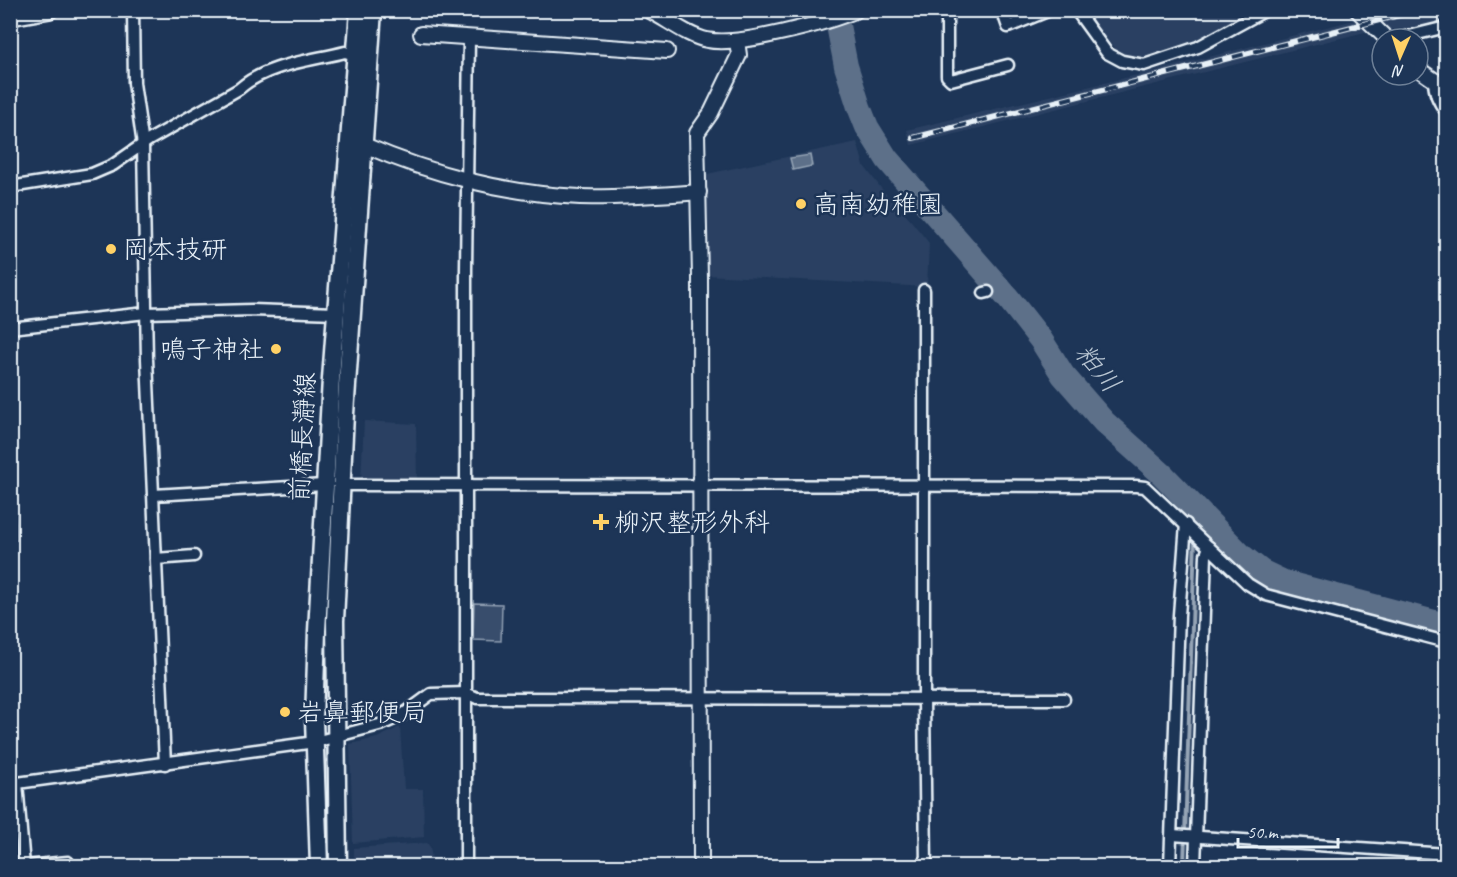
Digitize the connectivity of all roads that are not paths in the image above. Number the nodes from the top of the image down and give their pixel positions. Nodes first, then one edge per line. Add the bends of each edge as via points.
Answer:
1 (50, 10) edge
2 (133, 10) edge
3 (359, 10) edge
4 (373, 10) edge
5 (648, 10) edge
6 (947, 10) edge
7 (1002, 10) edge
8 (1050, 10) edge
9 (1076, 10) edge
10 (1266, 10) edge
11 (1358, 10) edge
12 (853, 12) edge
13 (663, 14) edge
14 (10, 17) edge
15 (1375, 27) edge
16 (1446, 27) edge
17 (1430, 31) edge
18 (421, 34) dead end
19 (469, 37) junction
20 (737, 41) junction
21 (668, 51) dead end
22 (355, 55) junction
23 (1008, 65) dead end
24 (1440, 83) edge
25 (1446, 111) edge
26 (142, 145) junction
27 (364, 145) junction
28 (468, 179) junction
29 (10, 187) edge
30 (699, 192) junction
31 (924, 290) dead end
32 (146, 313) junction
33 (335, 313) junction
34 (10, 328) edge
35 (333, 484) junction
36 (467, 485) junction
37 (700, 486) junction
38 (924, 486) junction
39 (154, 495) junction
40 (1192, 530) junction
41 (1209, 547) junction
42 (194, 556) dead end
43 (156, 559) junction
44 (1446, 642) edge
45 (466, 693) junction
46 (701, 698) junction
47 (924, 699) junction
48 (1064, 699) dead end
49 (335, 738) junction
50 (315, 742) junction
51 (165, 764) junction
52 (14, 784) edge
53 (1174, 835) junction
54 (1193, 836) junction
55 (1446, 854) edge
56 (68, 862) dead end
57 (25, 867) edge
58 (319, 867) edge
59 (338, 867) edge
60 (465, 867) edge
61 (701, 867) edge
62 (926, 867) edge
63 (1170, 867) edge
64 (1195, 867) edge

1 - 14 main road
2 - 26 street via 134,83
3 - 22 main road, 前橋長瀞線
4 - 27 main road, 前橋長瀞線
5 - 13 street
6 - 23 street via 951,80
7 - 8 street via 1008,27
9 - 10 street via 1107,53 1144,65 1198,47
11 - 15 street
12 - 20 street
13 - 20 street via 704,40
16 - 17 street
18 - 19 street
19 - 21 street
19 - 28 street
20 - 30 street via 739,55 697,133
22 - 26 street via 345,52 252,78 240,89
22 - 33 main road, 前橋長瀞線
24 - 25 street via 1434,90
26 - 29 street via 92,174
26 - 32 street
27 - 28 street
27 - 35 main road, 前橋長瀞線 via 345,403
28 - 30 street via 541,194 578,197
28 - 36 street
30 - 37 street
31 - 38 street
32 - 33 street
32 - 34 street
32 - 39 street
33 - 35 main road, 前橋長瀞線
35 - 36 street
35 - 39 street
35 - 49 main road, 前橋長瀞線
35 - 50 main road, 前橋長瀞線
36 - 37 street
36 - 45 street
37 - 38 street
37 - 46 street
38 - 40 street via 1145,487
38 - 47 street
39 - 43 street
40 - 41 street
40 - 53 street via 1179,615
41 - 44 street via 1248,584 1266,595
41 - 54 street
42 - 43 street
43 - 51 street
45 - 46 street via 477,698
45 - 49 street via 431,694 401,716
45 - 60 street
46 - 47 street
46 - 61 street
47 - 48 street
47 - 62 street
49 - 50 street
49 - 59 main road, 前橋長瀞線
50 - 51 street
50 - 58 main road, 前橋長瀞線
51 - 52 street
52 - 57 street
53 - 54 street
53 - 63 street
54 - 55 street
54 - 64 street
56 - 57 street

